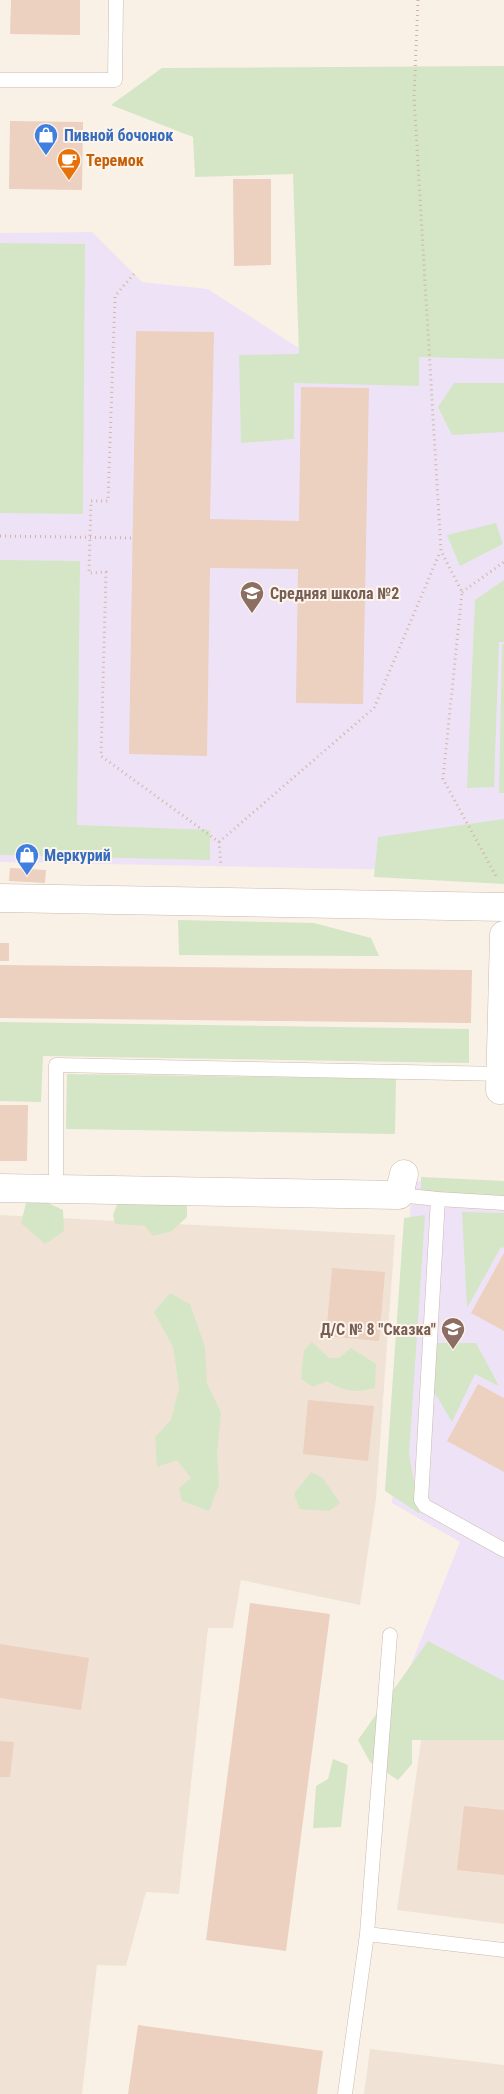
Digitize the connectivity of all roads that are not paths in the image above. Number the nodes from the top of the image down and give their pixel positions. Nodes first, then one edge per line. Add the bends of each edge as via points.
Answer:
1 (116, 0) edge
2 (0, 80) edge
3 (0, 898) edge
4 (504, 906) edge
5 (504, 935) edge
6 (502, 1080) edge
7 (402, 1184) joint
8 (0, 1188) edge
9 (56, 1189) junction
10 (438, 1199) junction
11 (504, 1203) edge
12 (504, 1550) edge
13 (390, 1635) dead end
14 (367, 1934) junction
15 (504, 1950) edge
16 (344, 2094) edge

1 - 2 lane via 115,80
3 - 4 street
5 - 6 street
6 - 9 lane via 56,1065
7 - 9 street
7 - 10 lane
8 - 9 street
10 - 11 lane
10 - 12 lane via 422,1500 425,1506
13 - 14 lane
14 - 15 lane
14 - 16 lane

